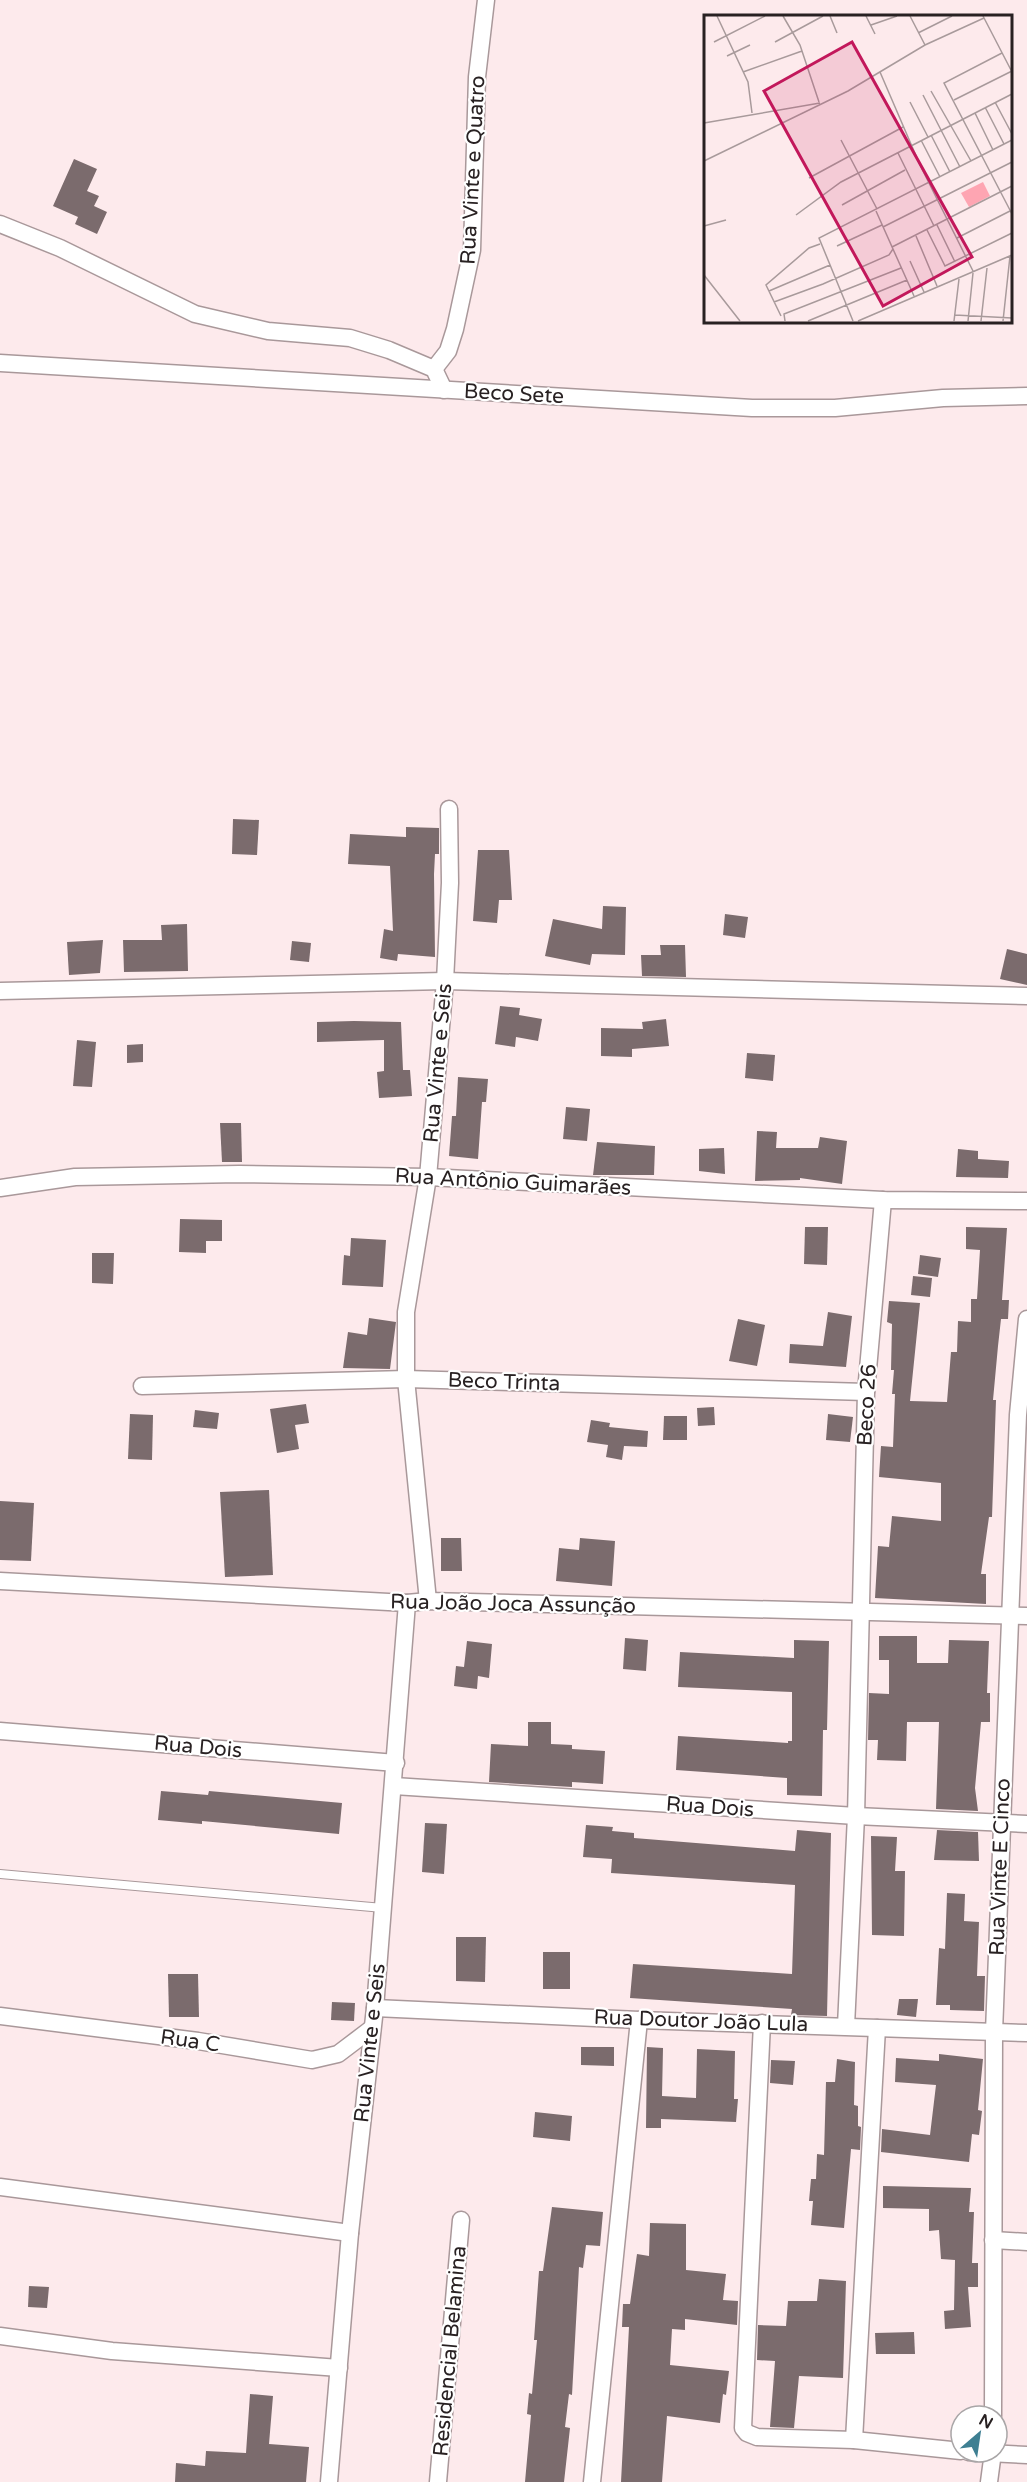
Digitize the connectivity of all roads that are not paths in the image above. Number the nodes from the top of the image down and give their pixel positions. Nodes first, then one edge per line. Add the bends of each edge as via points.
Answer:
1 (486, 0) edge
2 (0, 224) edge
3 (0, 363) edge
4 (434, 369) junction
5 (444, 390) junction
6 (1027, 396) edge
7 (449, 809) dead end
8 (445, 981) junction
9 (0, 991) edge
10 (1027, 996) edge
11 (428, 1177) junction
12 (0, 1188) edge
13 (883, 1200) junction
14 (1027, 1201) edge
15 (1027, 1319) edge
16 (406, 1379) junction
17 (142, 1386) dead end
18 (866, 1392) junction
19 (0, 1581) edge
20 (428, 1601) junction
21 (407, 1603) junction
22 (860, 1611) junction
23 (1019, 1616) edge
24 (0, 1731) edge
25 (396, 1763) junction
26 (394, 1786) junction
27 (856, 1816) junction
28 (1001, 1823) junction
29 (1027, 1824) edge
30 (0, 1874) edge
31 (383, 1908) junction
32 (375, 2008) junction
33 (0, 2016) edge
34 (639, 2020) junction
35 (762, 2023) junction
36 (846, 2025) junction
37 (877, 2028) junction
38 (371, 2029) junction
39 (994, 2032) junction
40 (1027, 2033) edge
41 (0, 2187) edge
42 (461, 2220) dead end
43 (350, 2233) junction
44 (993, 2240) junction
45 (1027, 2242) edge
46 (0, 2336) edge
47 (339, 2368) junction
48 (993, 2404) edge
49 (854, 2440) junction
50 (949, 2450) edge
51 (1009, 2454) edge
52 (1027, 2455) edge
53 (991, 2464) edge
54 (329, 2482) edge
55 (438, 2482) edge
56 (592, 2482) edge
57 (989, 2482) edge

1 - 4 street, Rua Vinte e Quatro via 477,77 472,250 448,351
2 - 4 street via 60,248 195,314 268,331 350,338
3 - 5 street, Beco Sete
4 - 5 street
5 - 6 street, Beco Sete via 752,408 835,408 943,398
7 - 8 street, Rua Vinte e Seis
8 - 9 street
8 - 10 street
8 - 11 street, Rua Vinte e Seis
11 - 12 street, Rua Antônio Guimarães via 239,1174 87,1177
11 - 13 street, Rua Antônio Guimarães
11 - 16 street, Rua Vinte e Seis via 405,1312
13 - 14 street, Rua Antônio Guimarães
13 - 18 street, Beco 26
15 - 23 street, Rua Vinte E Cinco via 1018,1415
16 - 17 street, Beco Trinta
16 - 18 street, Beco Trinta
16 - 20 street, Rua Vinte e Seis
18 - 22 street, Beco 26
19 - 21 street, Rua João Joca Assunção
20 - 21 street, Rua João Joca Assunção
20 - 22 street, Rua João Joca Assunção
21 - 25 street, Rua Vinte e Seis
22 - 23 street, Rua João Joca Assunção
22 - 27 street, Beco 26
23 - 28 street, Rua Vinte E Cinco
24 - 25 street, Rua Dois
25 - 26 street, Rua Vinte e Seis
26 - 27 street, Rua Dois
26 - 31 street, Rua Vinte e Seis
27 - 28 street, Rua Dois
27 - 36 street, Beco 26
28 - 29 street, Rua Dois
28 - 39 street, Rua Vinte E Cinco
30 - 31 lane
31 - 32 street, Rua Vinte e Seis
32 - 34 street, Rua Doutor João Lula
32 - 38 street, Rua Vinte e Seis
33 - 38 street, Rua C via 312,2060 338,2054
34 - 35 street, Rua Doutor João Lula
34 - 56 street
35 - 36 street, Rua Doutor João Lula
35 - 49 street via 743,2428 757,2437
36 - 37 street, Rua Doutor João Lula
37 - 39 street, Rua Doutor João Lula
37 - 49 street
38 - 43 street, Rua Vinte e Seis
39 - 40 street, Rua Doutor João Lula
39 - 44 street, Rua Vinte E Cinco
41 - 43 street
42 - 55 street, Residencial Belamina
43 - 47 street, Rua Vinte e Seis
44 - 45 street
44 - 48 street, Rua Vinte E Cinco
46 - 47 street via 112,2351
47 - 54 street, Rua Vinte e Seis
49 - 50 street
51 - 52 street
53 - 57 street

